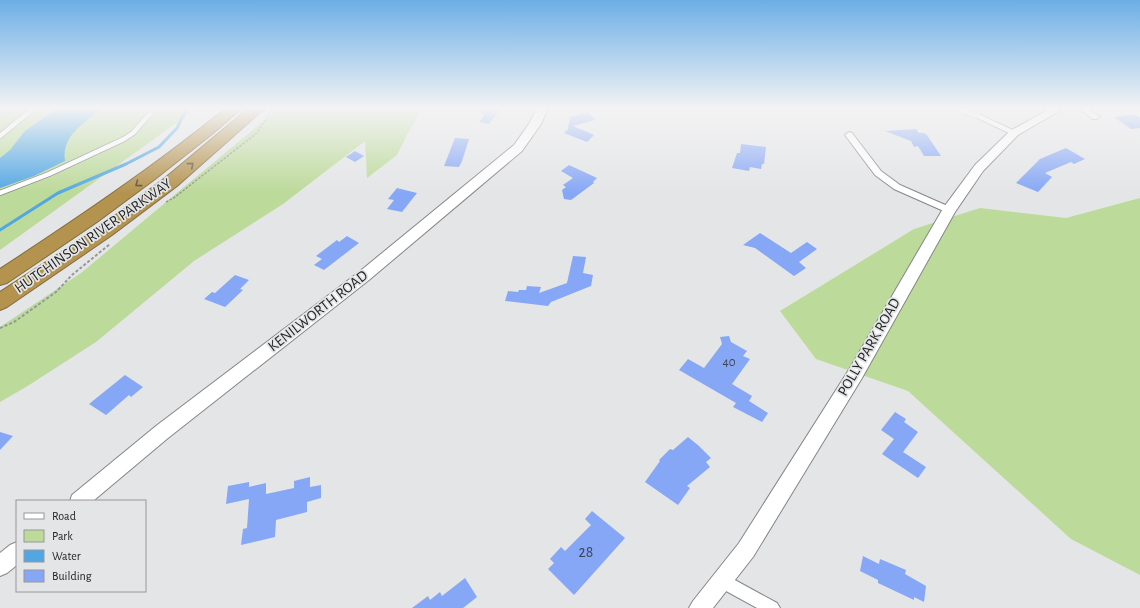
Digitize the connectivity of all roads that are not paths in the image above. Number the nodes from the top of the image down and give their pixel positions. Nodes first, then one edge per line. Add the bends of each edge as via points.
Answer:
1 (128, 136) edge
2 (200, 136) edge
3 (225, 136) edge
4 (526, 136) edge
5 (850, 136) edge
6 (1011, 136) edge
7 (0, 193) edge
8 (949, 210) junction
9 (0, 277) edge
10 (0, 302) edge
11 (80, 500) edge
12 (16, 553) edge
13 (0, 566) edge
14 (722, 581) junction
15 (700, 608) edge
16 (772, 608) edge

1 - 7 lane via 49,174
2 -> 9 highway, HUTCHINSON RIVER PARKWAY via 111,204
10 -> 3 highway, HUTCHINSON RIVER PARKWAY via 106,231 171,182
4 - 11 street, KENILWORTH ROAD via 518,147 364,276 162,432
5 - 8 street via 878,173 897,187
6 - 8 street, POLLY PARK ROAD via 979,168
8 - 14 street, POLLY PARK ROAD via 856,373 746,550
12 - 13 street
14 - 15 street, POLLY PARK ROAD
14 - 16 street

